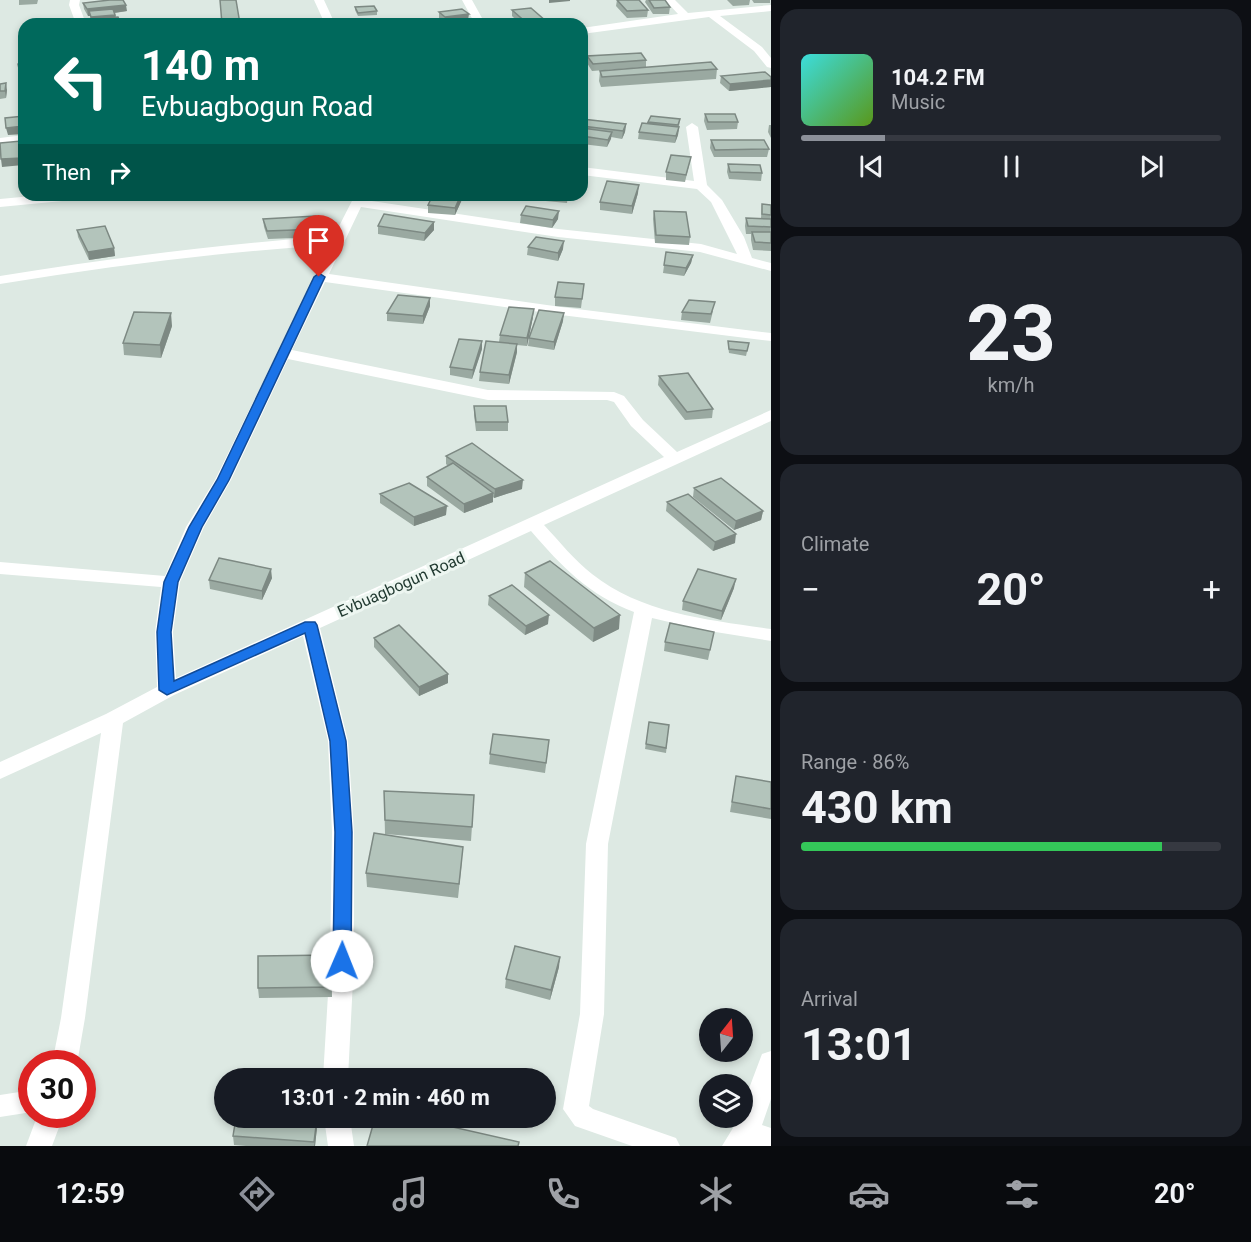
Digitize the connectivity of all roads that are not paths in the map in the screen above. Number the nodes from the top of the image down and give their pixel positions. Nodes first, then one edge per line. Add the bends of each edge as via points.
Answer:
1 (75, 0) edge
2 (319, 0) edge
3 (467, 0) edge
4 (670, 0) edge
5 (771, 8) edge
6 (710, 13) junction
7 (685, 16) junction
8 (79, 18) edge
9 (327, 18) edge
10 (477, 18) edge
11 (588, 30) edge
12 (771, 65) edge
13 (692, 127) dead end
14 (18, 140) edge
15 (0, 142) edge
16 (588, 172) edge
17 (701, 186) junction
18 (21, 201) edge
19 (358, 201) edge
20 (371, 201) edge
21 (0, 203) edge
22 (338, 240) junction
23 (740, 244) junction
24 (715, 251) junction
25 (747, 262) junction
26 (771, 267) edge
27 (319, 277) junction
28 (0, 280) edge
29 (771, 337) edge
30 (283, 353) junction
31 (771, 415) edge
32 (675, 459) junction
33 (534, 524) junction
34 (0, 568) edge
35 (171, 582) junction
36 (644, 609) junction
37 (310, 625) junction
38 (771, 634) edge
39 (167, 690) junction
40 (113, 719) junction
41 (0, 771) edge
42 (67, 1050) edge
43 (771, 1062) edge
44 (337, 1068) edge
45 (18, 1103) edge
46 (0, 1106) edge
47 (46, 1128) edge
48 (339, 1128) edge
49 (741, 1138) edge
50 (771, 1140) edge
51 (39, 1146) edge
52 (341, 1146) edge
53 (667, 1146) edge

1 - 8 street
2 - 9 street
3 - 10 street
4 - 7 street
5 - 6 street
6 - 7 street
6 - 12 street via 758,49
7 - 11 street
13 - 17 street
14 - 15 street
16 - 17 street
17 - 23 street via 716,200
18 - 21 street
19 - 22 street
20 - 24 street via 558,233
22 - 27 street
22 - 28 street via 234,247
23 - 24 street
23 - 25 street
24 - 25 street
25 - 26 street
27 - 29 street
27 - 30 street
30 - 32 street via 488,395 609,395 619,399 637,423
30 - 35 street
31 - 32 street, Evbuagbogun Road
32 - 33 street, Evbuagbogun Road
33 - 36 street via 573,568 596,586
33 - 37 street, Evbuagbogun Road
34 - 35 street
35 - 39 street via 164,632
36 - 38 street via 705,625
36 - 53 street via 597,844 592,1014 576,1109 584,1118
37 - 39 street, Evbuagbogun Road
37 - 44 street via 338,741 344,832
39 - 40 street, Evbuagbogun Road
40 - 41 street, Evbuagbogun Road
40 - 42 street
43 - 49 street
45 - 46 street
47 - 51 street
48 - 52 street
49 - 50 street

